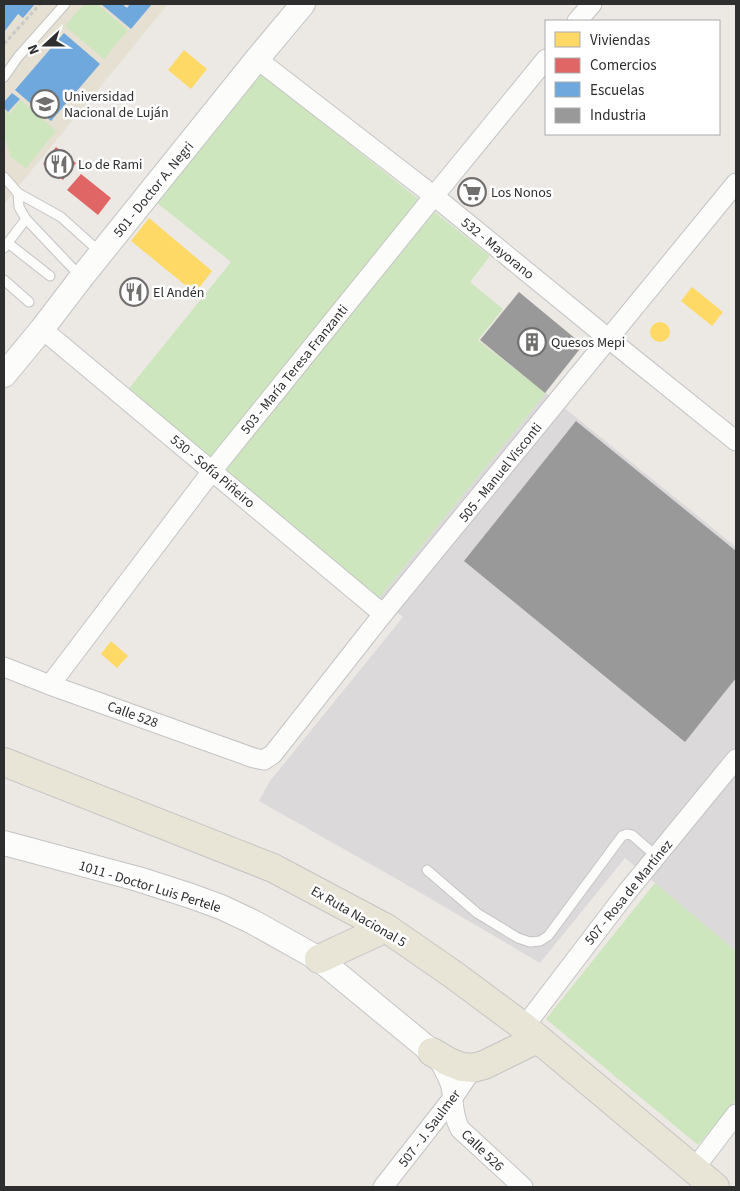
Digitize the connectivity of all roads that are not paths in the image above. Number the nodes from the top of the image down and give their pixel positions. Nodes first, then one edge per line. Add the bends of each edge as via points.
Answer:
1 (65, 4) edge
2 (303, 4) edge
3 (592, 4) edge
4 (578, 20) edge
5 (257, 59) junction
6 (545, 60) edge
7 (4, 77) edge
8 (4, 176) edge
9 (736, 183) edge
10 (18, 194) junction
11 (434, 196) junction
12 (26, 219) junction
13 (6, 246) edge
14 (101, 253) junction
15 (50, 276) dead end
16 (81, 278) junction
17 (4, 280) edge
18 (29, 302) dead end
19 (42, 329) junction
20 (609, 339) junction
21 (4, 375) edge
22 (736, 441) edge
23 (212, 471) junction
24 (383, 614) junction
25 (4, 667) edge
26 (50, 685) junction
27 (736, 759) edge
28 (264, 760) joint
29 (4, 762) edge
30 (4, 843) edge
31 (656, 856) junction
32 (427, 870) dead end
33 (386, 928) junction
34 (319, 959) junction
35 (531, 1033) junction
36 (432, 1052) junction
37 (473, 1068) junction
38 (452, 1100) junction
39 (736, 1115) edge
40 (694, 1169) junction
41 (383, 1187) edge
42 (523, 1187) edge
43 (715, 1187) edge

1 - 7 lane
2 - 5 street, 501 - Doctor A. Negri
3 - 4 street
5 - 11 street, 532 - Mayorano
5 - 14 street, 501 - Doctor A. Negri
6 - 11 street, 503 - María Teresa Franzanti
8 - 10 lane
9 - 20 street, 505 - Manuel Visconti
10 - 12 lane via 18,206
10 - 14 lane via 61,217
11 - 20 street, 532 - Mayorano
11 - 23 street, 503 - María Teresa Franzanti
12 - 13 lane
12 - 16 lane
13 - 15 lane
14 - 16 street, 501 - Doctor A. Negri
16 - 19 street, 501 - Doctor A. Negri
17 - 18 lane
19 - 21 street, 501 - Doctor A. Negri
19 - 23 street, 530 - Sofía Piñeiro
20 - 22 street, 532 - Mayorano
20 - 24 street, 505 - Manuel Visconti
23 - 24 street, 530 - Sofía Piñeiro
23 - 26 street, 503 - María Teresa Franzanti
24 - 28 street, 505 - Manuel Visconti via 273,754
25 - 26 street, Calle 528
26 - 28 street, Calle 528
27 - 31 street, 507 - Rosa de Martínez
29 - 33 main road, Ex Ruta Nacional 5 via 273,868
30 - 34 street, 1011 - Doctor Luis Pertele via 138,879 222,907
31 - 32 lane via 632,835 622,836 548,936 540,942 518,938 478,914
31 - 35 street, 507 - Rosa de Martínez via 627,892
33 - 34 main road
33 - 35 main road, Ex Ruta Nacional 5
34 - 36 street, 1011 - Doctor Luis Pertele
35 - 37 main road via 484,1065
35 - 40 main road, Ex Ruta Nacional 5
36 - 37 main road via 449,1062
36 - 38 street, Calle 526 via 445,1072
37 - 38 street, 507 - J. Saulmer
38 - 41 street, 507 - J. Saulmer
38 - 42 street, Calle 526 via 460,1129
39 - 40 street
40 - 43 main road, Ex Ruta Nacional 5

